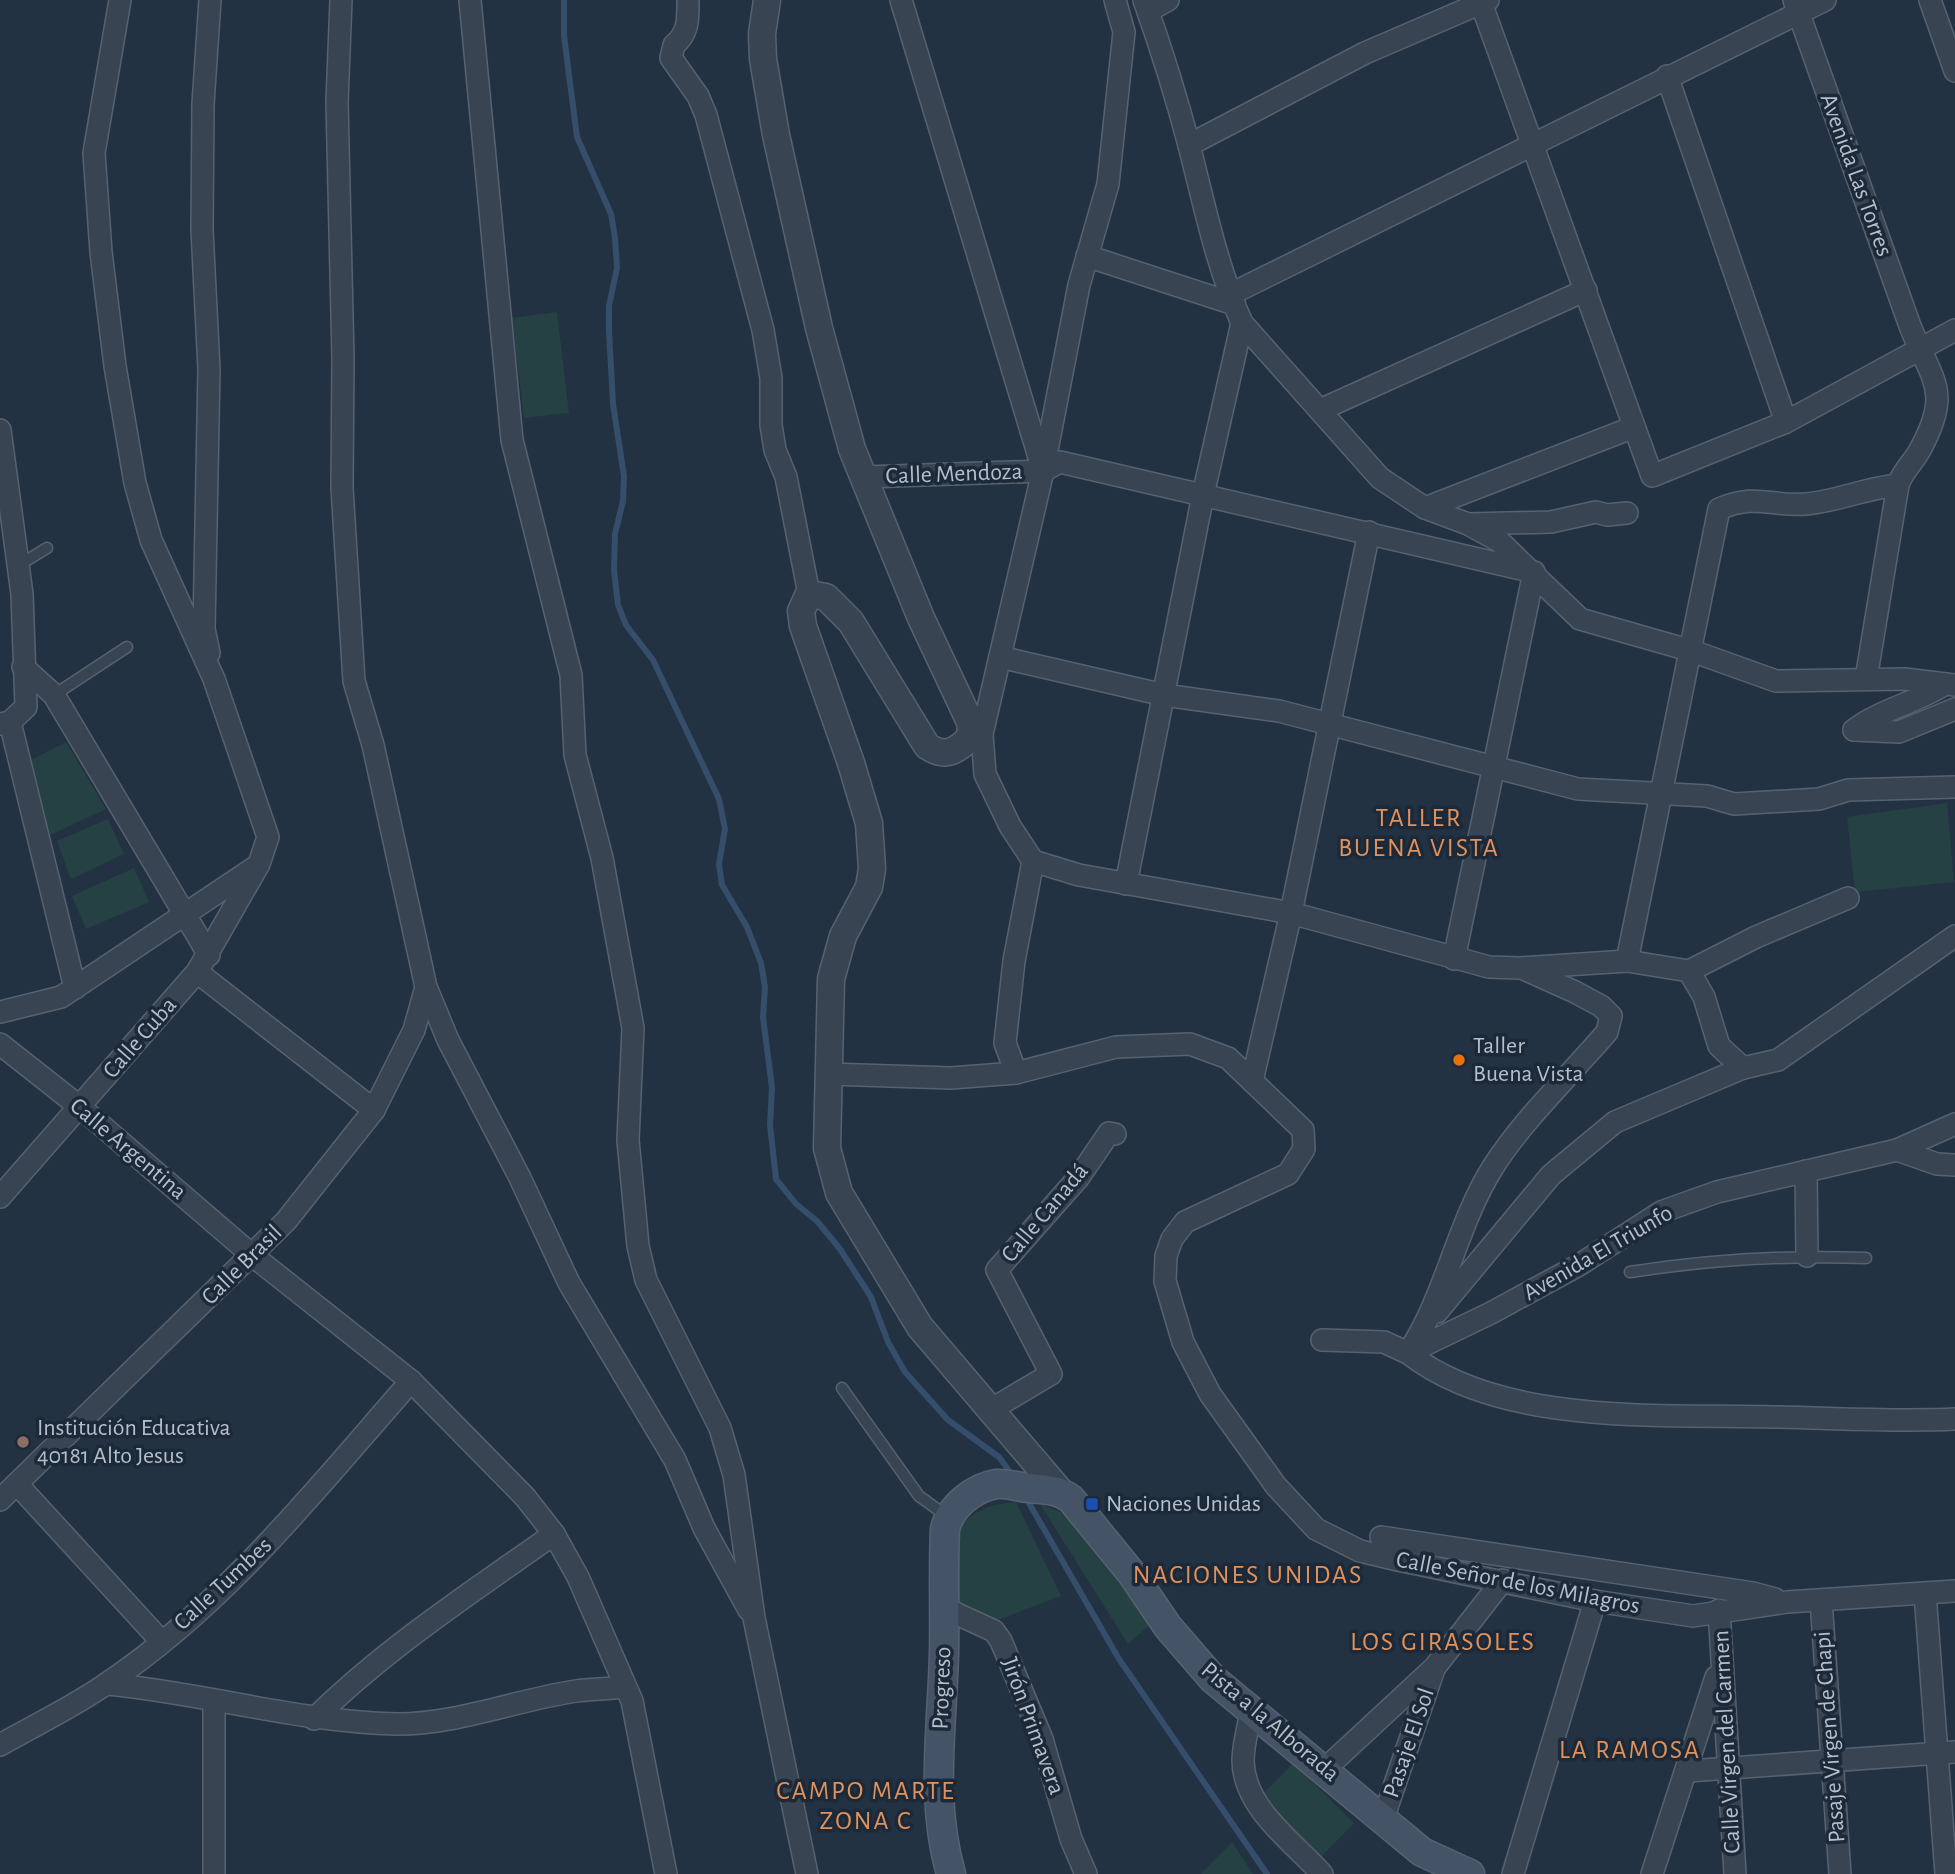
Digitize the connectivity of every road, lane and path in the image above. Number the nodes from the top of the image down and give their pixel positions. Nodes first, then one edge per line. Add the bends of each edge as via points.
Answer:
1 (120, 0) edge
2 (210, 0) edge
3 (341, 0) edge
4 (470, 0) edge
5 (688, 0) edge
6 (767, 0) edge
7 (901, 0) edge
8 (1115, 0) edge
9 (1168, 0) edge
10 (1825, 0) edge
11 (1930, 0) edge
12 (1483, 1) edge
13 (1146, 6) edge
14 (1796, 7) edge
15 (1955, 71) edge
16 (1667, 76) junction
17 (1534, 143) junction
18 (1189, 145) junction
19 (1087, 256) junction
20 (1586, 290) junction
21 (1235, 307) junction
22 (1955, 330) edge
23 (1920, 350) junction
24 (1320, 410) junction
25 (1786, 422) junction
26 (1634, 427) junction
27 (0, 430) edge
28 (1043, 471) junction
29 (865, 477) junction
30 (1898, 485) junction
31 (1203, 495) junction
32 (1425, 508) junction
33 (1627, 513) dead end
34 (1468, 524) junction
35 (1369, 532) junction
36 (47, 548) dead end
37 (1534, 572) junction
38 (9, 577) edge
39 (809, 594) junction
40 (127, 647) dead end
41 (1692, 651) junction
42 (1000, 657) junction
43 (23, 667) junction
44 (214, 679) junction
45 (1866, 679) junction
46 (1950, 684) edge
47 (54, 695) junction
48 (1164, 695) junction
49 (1955, 709) edge
50 (5, 723) edge
51 (1329, 724) junction
52 (976, 746) junction
53 (1494, 768) junction
54 (1955, 787) edge
55 (1661, 793) junction
56 (1033, 861) junction
57 (259, 864) junction
58 (1126, 884) junction
59 (1847, 898) dead end
60 (1291, 913) junction
61 (185, 916) junction
62 (1955, 936) edge
63 (1454, 958) junction
64 (1627, 961) junction
65 (203, 963) junction
66 (1520, 968) junction
67 (1689, 971) junction
68 (75, 988) junction
69 (426, 988) junction
70 (0, 1012) edge
71 (0, 1044) edge
72 (1743, 1068) junction
73 (1016, 1073) junction
74 (829, 1074) junction
75 (1252, 1081) junction
76 (80, 1107) junction
77 (374, 1110) junction
78 (1955, 1124) edge
79 (1115, 1134) dead end
80 (1897, 1150) junction
81 (1955, 1165) edge
82 (1806, 1171) junction
83 (0, 1197) edge
84 (253, 1256) junction
85 (1807, 1256) junction
86 (1866, 1258) dead end
87 (1630, 1272) dead end
88 (1427, 1325) junction
89 (1322, 1340) dead end
90 (1408, 1353) junction
91 (411, 1381) junction
92 (842, 1388) dead end
93 (992, 1409) junction
94 (1955, 1419) edge
95 (17, 1484) junction
96 (1046, 1489) junction
97 (0, 1500) edge
98 (953, 1511) junction
99 (554, 1534) junction
100 (1381, 1537) dead end
101 (1503, 1580) junction
102 (1955, 1591) edge
103 (1925, 1593) junction
104 (1821, 1600) junction
105 (1595, 1601) junction
106 (1787, 1602) junction
107 (944, 1608) junction
108 (1719, 1610) junction
109 (754, 1618) junction
110 (1719, 1632) junction
111 (161, 1641) junction
112 (1435, 1667) junction
113 (107, 1684) junction
114 (623, 1687) junction
115 (214, 1701) junction
116 (1251, 1712) junction
117 (314, 1718) junction
118 (0, 1745) edge
119 (1946, 1753) edge
120 (1832, 1762) junction
121 (1325, 1769) junction
122 (1728, 1770) junction
123 (1688, 1771) junction
124 (1383, 1819) junction
125 (214, 1874) edge
126 (666, 1874) edge
127 (807, 1874) edge
128 (951, 1874) edge
129 (1086, 1874) edge
130 (1322, 1874) edge
131 (1470, 1874) edge
132 (1513, 1874) edge
133 (1652, 1874) edge
134 (1735, 1874) edge
135 (1840, 1874) edge
136 (1946, 1874) edge

1 - 44 street via 94,153 115,366 135,483 151,540
2 - 44 street via 203,116 202,230 209,369 204,629
3 - 69 street via 337,102 342,488 354,681 373,745
4 - 109 street via 512,440 571,675 575,755 603,858 634,1028 628,1140 638,1246 646,1280 720,1429 734,1475
5 - 39 street via 688,21 671,58 706,115 753,284 771,378 775,450 786,477
6 - 29 street via 763,59 776,139 819,328 852,449
7 - 28 street
8 - 19 street via 1124,32 1111,157
9 - 13 street
10 - 14 street
11 - 15 street
12 - 17 street
12 - 18 street via 1365,53
13 - 18 street
14 - 16 street
14 - 23 street, Avenida Las Torres
16 - 17 street
16 - 25 street
17 - 20 street
17 - 21 street
18 - 21 street
19 - 21 street
19 - 28 street
20 - 24 street
20 - 26 street
21 - 24 street
21 - 31 street
22 - 23 street
23 - 25 street
23 - 30 street, Avenida Las Torres via 1939,397 1935,421
24 - 32 street via 1380,478
25 - 26 street via 1652,476
26 - 32 street
27 - 38 street
28 - 29 street, Calle Mendoza
28 - 31 street, Calle Mendoza via 1060,462
28 - 42 street
29 - 52 street via 921,618 971,723
30 - 41 street via 1869,487 1842,498 1805,504 1742,500 1719,509
30 - 45 street
31 - 35 street, Calle Mendoza
31 - 48 street
32 - 34 street
33 - 34 street via 1596,512 1525,524
34 - 37 street via 1499,541
35 - 37 street, Calle Mendoza
35 - 51 street
36 - 38 lane
37 - 41 street via 1580,619
37 - 53 street
38 - 43 street via 22,594
39 - 52 street via 825,597 851,622 927,746 939,753
39 - 74 street via 801,611 805,636 869,823 872,869 831,979
40 - 47 lane
41 - 45 street via 1776,681
41 - 55 street
42 - 48 street
42 - 52 street
43 - 47 street
43 - 50 street via 26,707
44 - 57 street, Calle Cuba via 268,837
45 - 46 street
46 - 49 street via 1870,718 1854,730 1899,732
47 - 61 street
48 - 51 street via 1279,711
48 - 58 street
50 - 68 street
51 - 53 street
51 - 60 street
52 - 56 street via 997,800
53 - 55 street via 1578,789
53 - 63 street
54 - 55 street via 1848,790 1819,799 1734,804 1707,796
55 - 64 street
56 - 58 street
56 - 73 street via 1014,961 1005,1043
57 - 61 street
57 - 65 street, Calle Cuba
58 - 60 street
59 - 67 street
60 - 63 street
60 - 75 street
61 - 65 street
61 - 68 street
62 - 72 street via 1778,1060
63 - 66 street via 1489,967
64 - 66 street
64 - 67 street
65 - 76 street, Calle Cuba
65 - 77 street
66 - 88 street via 1601,1006 1611,1016 1607,1032 1493,1167 1456,1242
67 - 72 street via 1704,998 1719,1046
68 - 70 street via 61,997
69 - 77 street, Calle Brasil via 414,1030
69 - 109 street via 569,1283 675,1460 704,1528
71 - 76 street, Calle Argentina
72 - 88 street via 1615,1122 1551,1175
73 - 74 street, Calle Señor de los Milagros via 951,1078
73 - 75 street, Calle Señor de los Milagros via 1115,1047 1190,1044 1228,1058
74 - 93 street via 827,1148 839,1193 920,1327
75 - 101 street, Calle Señor de los Milagros via 1303,1130 1304,1149 1288,1174 1185,1222 1172,1239 1165,1281 1183,1342 1234,1429 1276,1486 1316,1529 1360,1550
76 - 83 street, Calle Cuba
76 - 84 street, Calle Argentina
77 - 84 street, Calle Brasil
78 - 80 street, Avenida El Triunfo
79 - 93 street, Calle Canadá via 1109,1133 1053,1209 997,1270 1051,1374
80 - 81 street via 1937,1164
80 - 82 street, Avenida El Triunfo
82 - 85 street
82 - 90 street, Avenida El Triunfo via 1717,1192 1661,1212 1568,1271
84 - 91 street, Calle Argentina
84 - 95 street, Calle Brasil
85 - 86 lane
85 - 87 lane via 1712,1261
88 - 90 street
89 - 90 street via 1384,1342
90 - 94 street via 1461,1385 1628,1416
91 - 99 street, Calle Argentina via 525,1497
91 - 111 street, Calle Tumbes via 265,1546 209,1602
92 - 98 lane via 919,1496
93 - 96 street
95 - 97 street, Calle Brasil
95 - 111 street
96 - 98 main road via 998,1484 981,1489
96 - 116 main road, Pista a la Alborada via 1087,1516 1168,1627 1213,1679
98 - 107 main road, Progreso
99 - 114 street, Calle Argentina via 578,1577
99 - 117 street via 417,1631
100 - 106 street via 1753,1592
101 - 105 street, Calle Señor de los Milagros
101 - 112 street, Pasaje El Sol
102 - 103 street, Calle Señor de los Milagros
103 - 104 street, Calle Señor de los Milagros
103 - 119 street
104 - 106 street, Calle Señor de los Milagros
104 - 120 street, Pasaje Virgen de Chapi
105 - 108 street, Calle Señor de los Milagros via 1693,1616
105 - 132 street
106 - 108 street, Calle Señor de los Milagros
107 - 128 main road, Progreso via 937,1789 940,1830
107 - 129 street, Jirón Primavera via 994,1631 1001,1641 1042,1739
108 - 110 street, Calle Virgen del Carmen
109 - 127 street
110 - 122 street, Calle Virgen del Carmen
110 - 123 street via 1716,1681
111 - 113 street, Calle Tumbes
112 - 121 street, Pasaje El Sol
112 - 124 street, Pasaje El Sol
113 - 115 street
113 - 118 street, Calle Tumbes
114 - 117 street via 575,1691 472,1714 400,1724
114 - 126 street, Calle Argentina via 632,1701
115 - 117 street
115 - 125 street
116 - 121 main road, Pista a la Alborada
116 - 130 street via 1243,1760 1253,1801
119 - 120 street
119 - 136 street
120 - 122 street
120 - 135 street, Pasaje Virgen de Chapi
121 - 124 main road, Pista a la Alborada
122 - 123 street
122 - 134 street, Calle Virgen del Carmen
123 - 133 street
124 - 131 main road, Pista a la Alborada via 1422,1852

